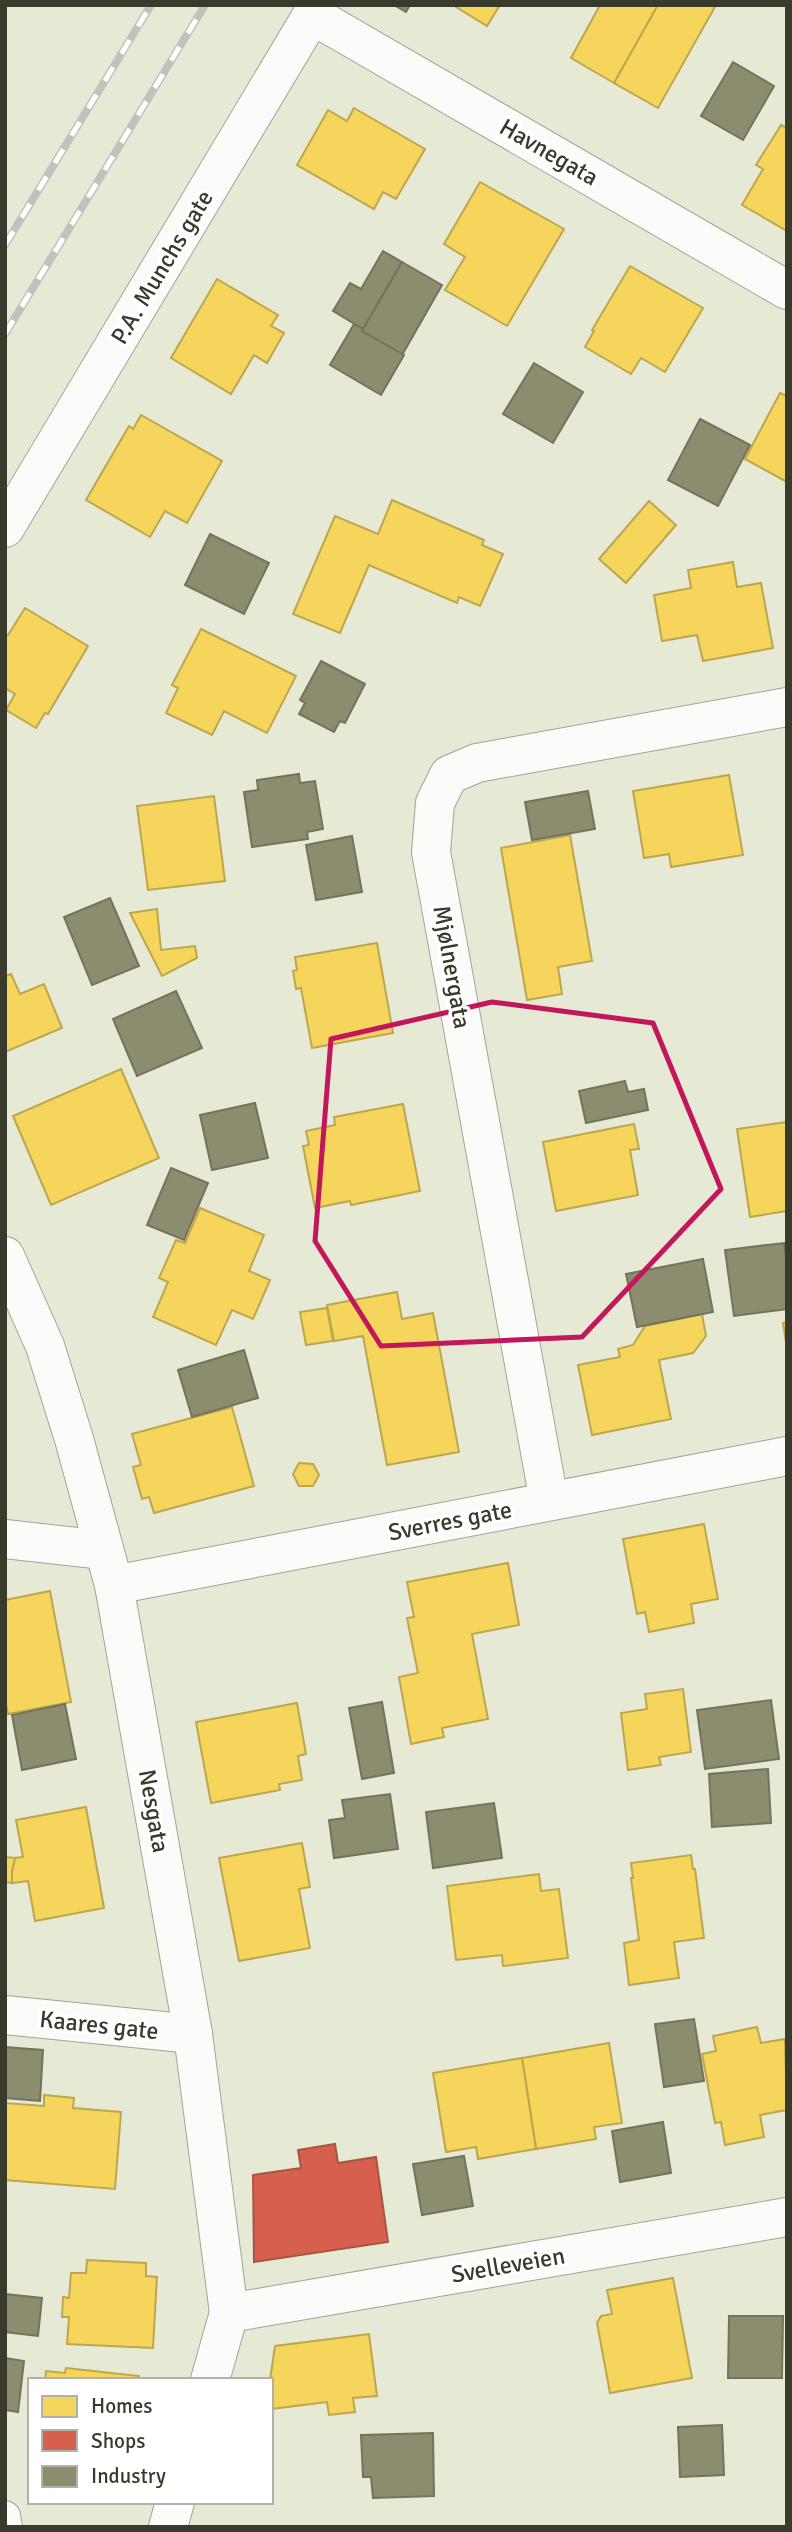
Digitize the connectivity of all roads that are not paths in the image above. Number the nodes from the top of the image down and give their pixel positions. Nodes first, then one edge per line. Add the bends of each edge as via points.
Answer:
1 (315, 10) edge
2 (787, 290) edge
3 (5, 528) edge
4 (787, 707) edge
5 (5, 1256) edge
6 (787, 1456) edge
7 (549, 1502) junction
8 (5, 1539) edge
9 (109, 1568) junction
10 (5, 2015) edge
11 (194, 2034) junction
12 (787, 2217) edge
13 (229, 2313) junction
14 (211, 2378) edge
15 (174, 2504) edge
16 (5, 2516) edge
17 (7, 2527) edge
18 (168, 2527) edge

1 - 2 street, Havnegata
1 - 3 street, P.A. Munchs gate
4 - 7 street, Mjølnergata via 477,763 449,775 435,803 431,852
5 - 9 street, Nesgata via 45,1346
6 - 7 street, Sverres gate
7 - 9 street, Sverres gate
8 - 9 street, Sverres gate
9 - 11 street, Nesgata
10 - 11 street, Kaares gate
11 - 13 street, Nesgata
12 - 13 street, Svelleveien
13 - 14 street, Nesgata
15 - 18 street
16 - 17 lane

